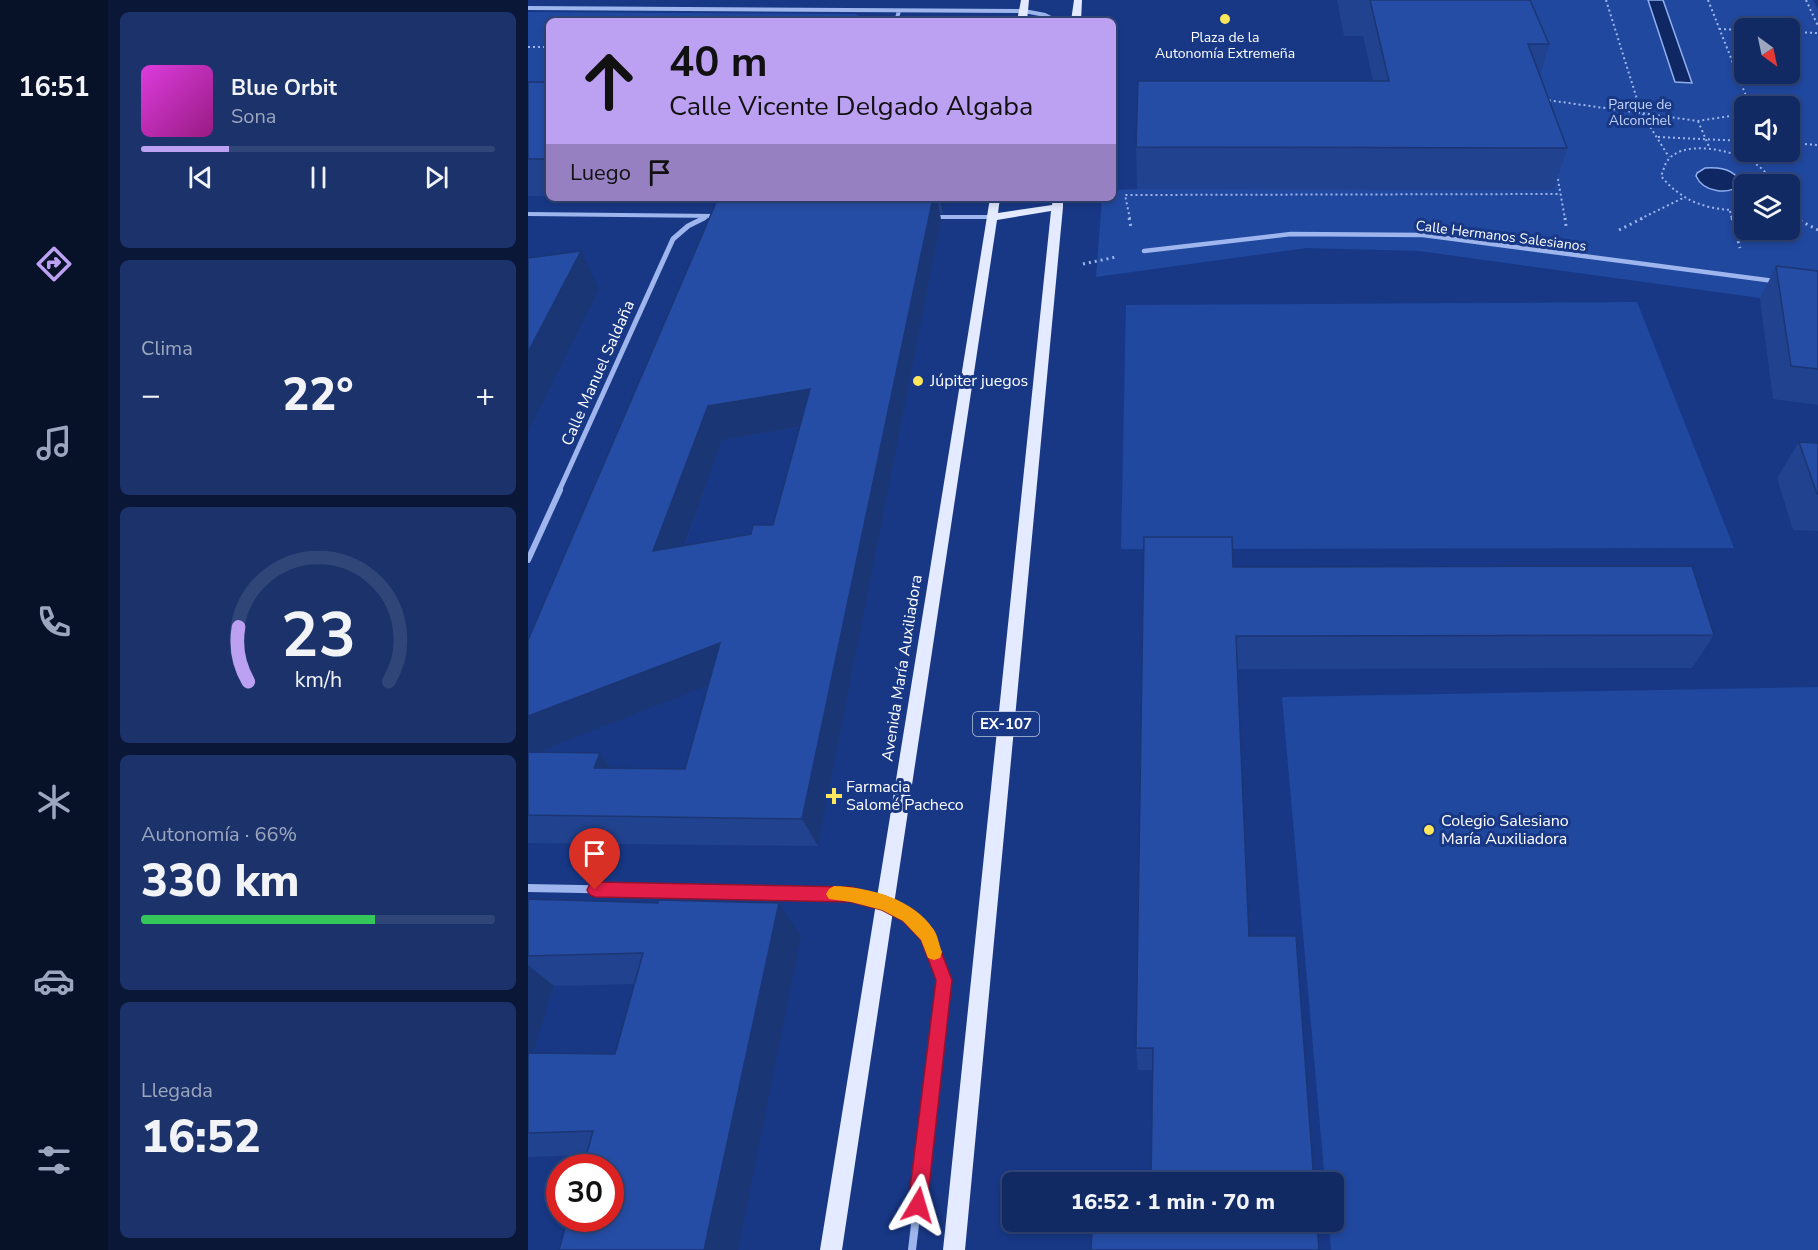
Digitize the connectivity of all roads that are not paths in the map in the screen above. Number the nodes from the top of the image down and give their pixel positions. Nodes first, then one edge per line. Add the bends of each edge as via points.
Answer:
1 (1025, 0) edge
2 (1078, 0) edge
3 (528, 8) edge
4 (899, 11) junction
5 (1023, 16) edge
6 (897, 18) edge
7 (1051, 18) edge
8 (1076, 18) edge
9 (995, 201) edge
10 (1058, 203) edge
11 (528, 214) edge
12 (711, 216) junction
13 (723, 216) edge
14 (921, 217) edge
15 (992, 217) junction
16 (1144, 251) road end
17 (1783, 282) edge
18 (528, 560) edge
19 (528, 888) edge
20 (885, 903) junction
21 (831, 1250) edge
22 (912, 1250) edge
23 (954, 1250) edge

1 - 5 main road
2 - 8 main road
3 - 4 street
4 - 5 street
4 - 6 street
5 - 7 street
9 - 15 main road, Avenida María Auxiliadora
10 - 15 main road
10 - 23 main road, EX-107
11 - 12 street
12 - 13 street
12 - 18 street, Calle Manuel Saldaña via 688,225 673,239
14 - 15 street
15 - 20 main road, Avenida María Auxiliadora
16 - 17 street, Calle Hermanos Salesianos via 1291,234 1423,235
19 - 20 street via 851,894
20 - 21 main road, Avenida María Auxiliadora
20 - 22 street via 908,915 928,935 944,980

